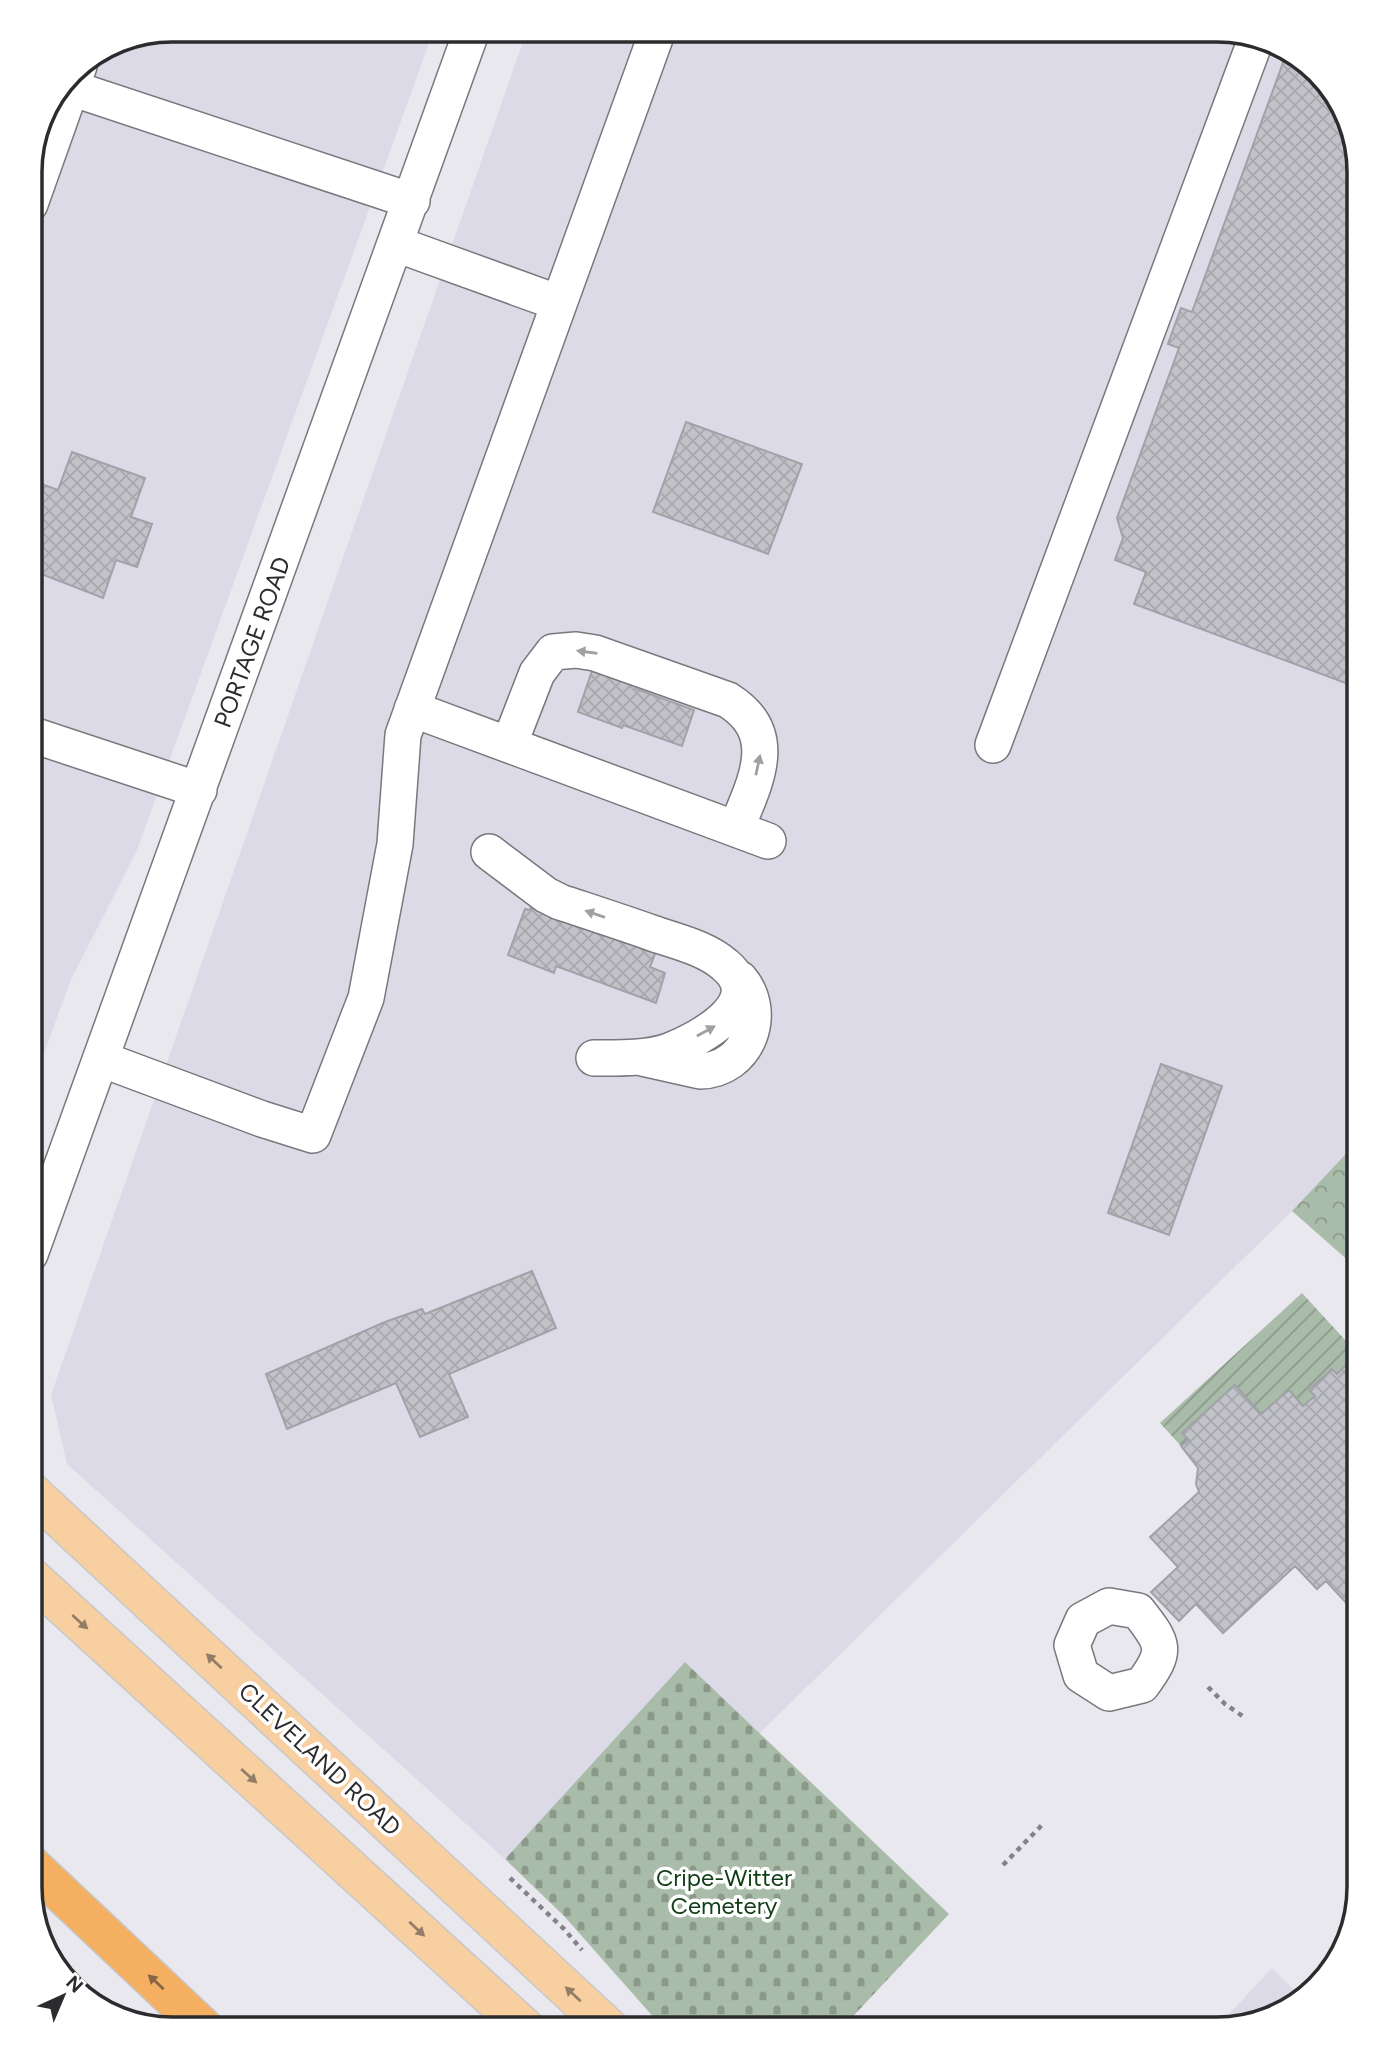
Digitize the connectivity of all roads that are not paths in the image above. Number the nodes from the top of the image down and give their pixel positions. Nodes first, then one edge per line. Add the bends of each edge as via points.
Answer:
1 (468, 42) edge
2 (654, 42) edge
3 (1253, 47) edge
4 (81, 79) edge
5 (70, 92) edge
6 (42, 170) edge
7 (412, 201) junction
8 (396, 244) junction
9 (559, 303) junction
10 (412, 709) junction
11 (42, 738) edge
12 (509, 745) junction
13 (993, 745) dead end
14 (199, 790) junction
15 (736, 829) junction
16 (768, 841) dead end
17 (489, 852) dead end
18 (594, 1058) dead end
19 (101, 1059) junction
20 (42, 1221) edge
21 (42, 1502) edge
22 (42, 1588) edge
23 (42, 1875) edge
24 (192, 2017) edge
25 (513, 2017) edge
26 (597, 2017) edge

1 - 7 street, PORTAGE ROAD
2 - 9 street
3 - 13 street
4 - 7 street
5 - 6 street
7 - 8 street, PORTAGE ROAD
8 - 9 street
8 - 14 street, PORTAGE ROAD
9 - 10 street
10 - 12 street
10 - 19 street via 403,736 395,844 366,998 313,1135
11 - 14 street
12 - 15 street
15 -> 12 street via 761,752 753,723 743,709 728,700 595,653 553,652 537,673
14 - 19 street, PORTAGE ROAD
15 - 16 street
18 -> 17 street via 635,1058 668,1051 721,1023 738,1000 741,985 735,973 684,943 560,902
19 - 20 street, PORTAGE ROAD
26 -> 21 main road, CLEVELAND ROAD
22 -> 25 main road
24 -> 23 highway

